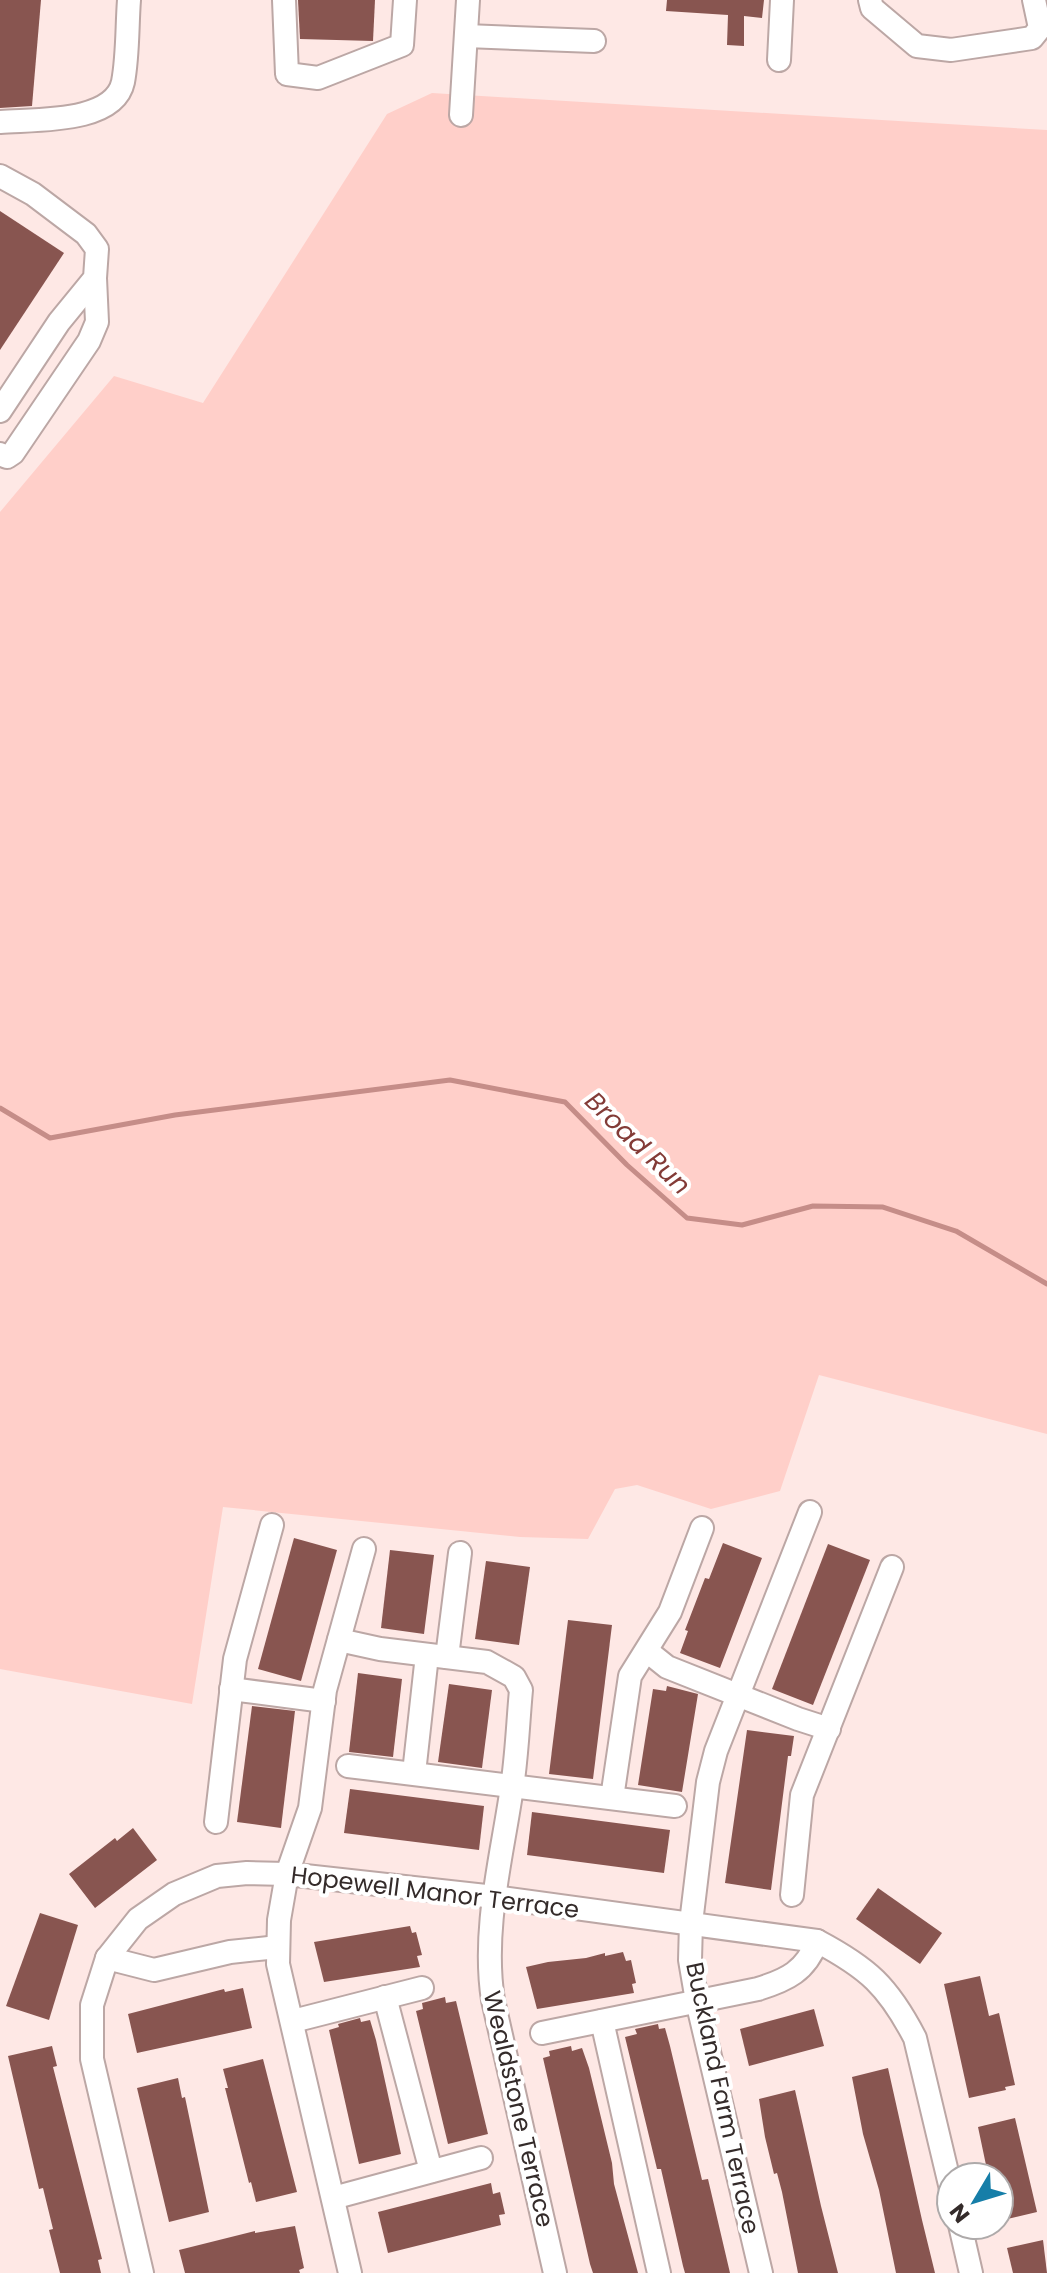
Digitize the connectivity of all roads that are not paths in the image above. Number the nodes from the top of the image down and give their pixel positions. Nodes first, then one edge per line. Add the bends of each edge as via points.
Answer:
1 (129, 0) edge
2 (284, 0) edge
3 (405, 0) edge
4 (468, 0) edge
5 (782, 0) edge
6 (870, 0) edge
7 (1034, 0) edge
8 (466, 36) junction
9 (594, 41) dead end
10 (779, 60) dead end
11 (461, 115) dead end
12 (0, 122) edge
13 (0, 176) edge
14 (95, 278) junction
15 (0, 411) edge
16 (0, 454) edge
17 (810, 1512) dead end
18 (272, 1525) dead end
19 (702, 1528) dead end
20 (364, 1549) dead end
21 (460, 1553) dead end
22 (892, 1567) dead end
23 (339, 1640) junction
24 (647, 1651) junction
25 (437, 1656) junction
26 (231, 1689) junction
27 (738, 1695) junction
28 (324, 1701) junction
29 (829, 1729) junction
30 (348, 1766) dead end
31 (414, 1773) junction
32 (512, 1784) junction
33 (612, 1798) junction
34 (675, 1806) dead end
35 (216, 1822) dead end
36 (287, 1874) junction
37 (792, 1895) dead end
38 (495, 1897) junction
39 (691, 1923) junction
40 (817, 1941) junction
41 (278, 1947) junction
42 (107, 1958) junction
43 (422, 1988) dead end
44 (385, 1997) junction
45 (697, 2001) junction
46 (293, 2021) junction
47 (602, 2021) junction
48 (542, 2033) dead end
49 (481, 2158) dead end
50 (944, 2161) edge
51 (431, 2171) junction
52 (333, 2198) junction
53 (964, 2241) edge
54 (142, 2273) edge
55 (350, 2273) edge
56 (555, 2273) edge
57 (659, 2273) edge
58 (761, 2273) edge
59 (971, 2273) edge

1 - 12 street via 123,82 110,104 76,116
2 - 3 street via 287,74 318,78 402,45
4 - 8 street
5 - 10 street
6 - 7 street via 872,8 917,46 951,50 1032,38 1040,28
8 - 9 street
8 - 11 street
13 - 14 street via 86,234 97,249
14 - 15 street
14 - 16 street via 97,322 89,341 13,453
17 - 27 street, Buckland Farm Terrace
18 - 26 street
19 - 24 street via 670,1612
20 - 23 street
21 - 25 street
22 - 29 street
23 - 25 street
23 - 28 street
24 - 27 street via 667,1667
24 - 33 street via 630,1676
25 - 31 street
25 - 32 street, Wealdstone Terrace via 487,1662 514,1677 521,1690
26 - 28 street
26 - 35 street
27 - 29 street
27 - 39 street, Buckland Farm Terrace via 708,1782
28 - 36 street via 310,1808
29 - 37 street via 802,1795
30 - 31 street
31 - 32 street
32 - 33 street
32 - 38 street, Wealdstone Terrace
33 - 34 street
36 - 38 street, Hopewell Manor Terrace
36 - 41 street
36 - 42 street, Hopewell Manor Terrace via 217,1876 174,1894 138,1919
38 - 39 street, Hopewell Manor Terrace
38 - 56 street, Wealdstone Terrace via 488,1970
39 - 40 street, Hopewell Manor Terrace
39 - 45 street, Buckland Farm Terrace
40 - 45 street via 804,1966 784,1981
40 - 50 street, Hopewell Manor Terrace via 862,1966 904,2016 915,2038
41 - 42 street via 154,1970
41 - 46 street
42 - 54 street, Hopewell Manor Terrace via 92,2005 92,2059
43 - 44 street
44 - 46 street
44 - 51 street
45 - 47 street
45 - 58 street, Buckland Farm Terrace
46 - 52 street
47 - 48 street
47 - 57 street
49 - 51 street
51 - 52 street
52 - 55 street
53 - 59 street

